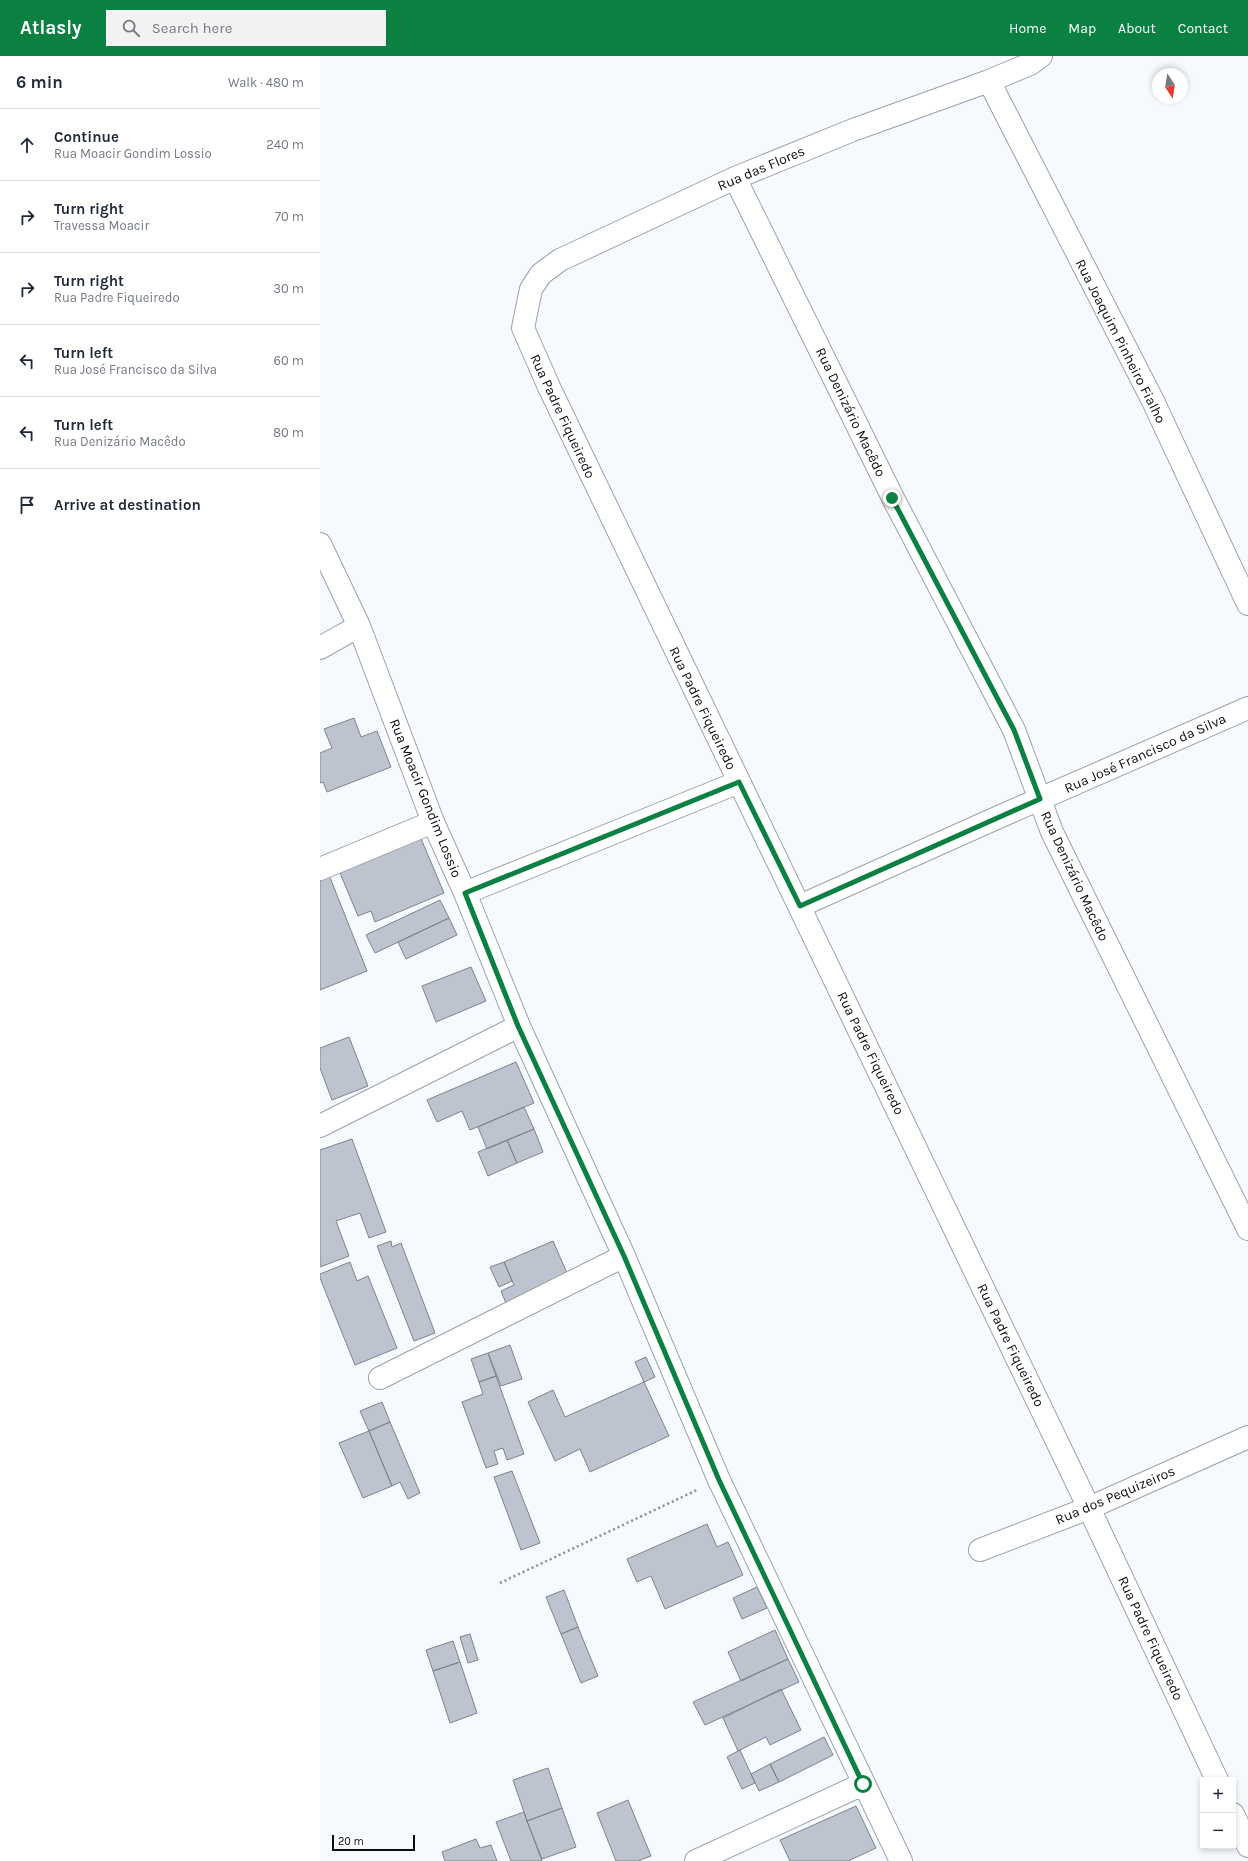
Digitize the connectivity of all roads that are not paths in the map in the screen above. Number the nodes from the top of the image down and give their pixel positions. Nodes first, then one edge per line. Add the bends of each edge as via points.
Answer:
1 (1042, 56) edge
2 (989, 81) junction
3 (735, 178) junction
4 (523, 328) joint
5 (320, 544) edge
6 (1248, 604) edge
7 (359, 626) junction
8 (320, 648) edge
9 (1248, 708) edge
10 (739, 782) junction
11 (1040, 799) junction
12 (433, 822) junction
13 (320, 869) edge
14 (465, 893) junction
15 (800, 906) junction
16 (518, 1026) junction
17 (320, 1126) edge
18 (1248, 1230) edge
19 (624, 1256) junction
20 (380, 1378) dead end
21 (1248, 1437) edge
22 (1090, 1508) junction
23 (980, 1550) dead end
24 (1216, 1777) edge
25 (863, 1784) junction
26 (1236, 1820) edge
27 (1248, 1846) edge
28 (696, 1861) edge
29 (901, 1861) edge

1 - 2 street, Rua das Flores via 1030,64
2 - 3 street, Rua das Flores via 853,130
2 - 6 street, Rua Joaquim Pinheiro Fialho via 1153,401
3 - 4 street, Rua das Flores via 560,260 542,274 531,289
3 - 11 street, Rua Denizário Macêdo via 892,498 1014,730
4 - 10 street, Rua Padre Fiqueiredo
5 - 7 street, Rua Moacir Gondim Lossio
7 - 8 street
7 - 12 street, Rua Moacir Gondim Lossio
9 - 11 street, Rua José Francisco da Silva
10 - 14 street
10 - 15 street, Rua Padre Fiqueiredo
11 - 15 street, Rua José Francisco da Silva
11 - 18 street, Rua Denizário Macêdo via 1052,832
12 - 13 street
12 - 14 street, Rua Moacir Gondim Lossio
14 - 16 street, Rua Moacir Gondim Lossio
15 - 22 street, Rua Padre Fiqueiredo
16 - 17 street
16 - 19 street, Rua Moacir Gondim Lossio
19 - 20 street
19 - 25 street, Rua Moacir Gondim Lossio via 719,1480
21 - 22 street, Rua dos Pequizeiros
22 - 23 street, Rua dos Pequizeiros
22 - 24 street, Rua Padre Fiqueiredo
25 - 28 street
25 - 29 street, Rua Moacir Gondim Lossio
26 - 27 street

